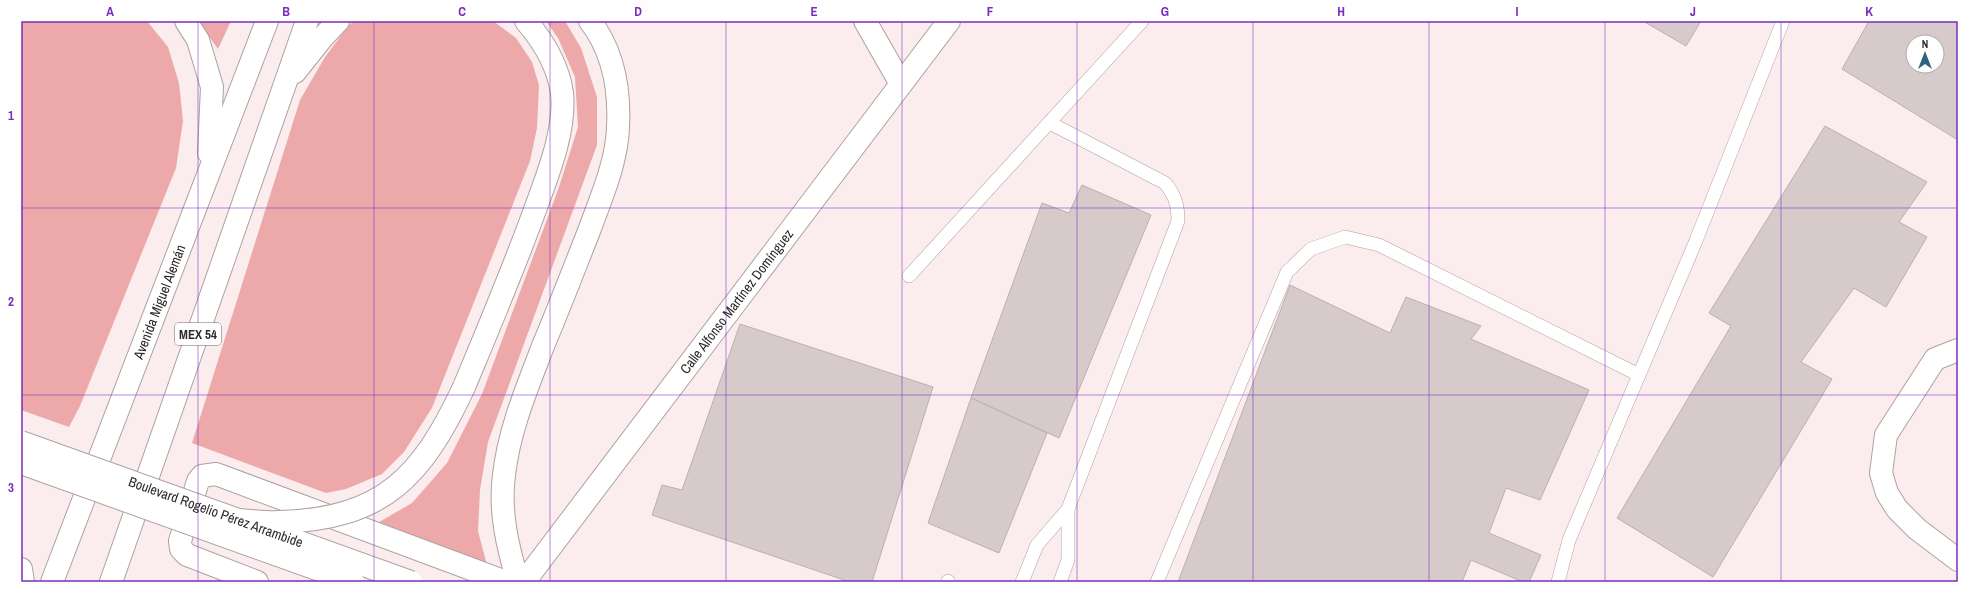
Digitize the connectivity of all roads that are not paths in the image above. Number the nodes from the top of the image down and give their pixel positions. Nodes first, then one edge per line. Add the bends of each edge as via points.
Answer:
1 (186, 21) edge
2 (267, 21) edge
3 (307, 21) edge
4 (338, 21) edge
5 (526, 21) edge
6 (590, 21) edge
7 (865, 21) edge
8 (949, 21) edge
9 (1142, 21) edge
10 (1783, 21) edge
11 (901, 84) junction
12 (285, 86) junction
13 (1050, 123) junction
14 (206, 182) junction
15 (909, 276) dead end
16 (1958, 350) edge
17 (1639, 375) junction
18 (21, 442) edge
19 (21, 463) edge
20 (96, 469) junction
21 (144, 487) junction
22 (1068, 509) junction
23 (234, 520) junction
24 (1958, 560) edge
25 (21, 569) edge
26 (23, 582) edge
27 (52, 582) edge
28 (111, 582) edge
29 (256, 582) edge
30 (353, 582) edge
31 (411, 582) edge
32 (506, 582) edge
33 (518, 582) edge
34 (524, 582) edge
35 (1022, 582) edge
36 (1060, 582) edge
37 (1157, 582) edge
38 (1558, 582) edge

1 - 14 main road via 198,40 212,87
2 - 14 main road, Avenida Miguel Alemán
3 - 12 main road, MEX 54
4 - 12 main road
5 - 23 main road, bridge via 539,37 555,65 562,94 561,123 544,186 513,273 448,421 411,473 390,492 368,505 323,518 279,522
6 - 33 main road via 607,49 616,79 618,128 614,157 601,197 520,406 506,458 504,516 510,556
7 - 11 main road
8 - 11 main road, Calle Alfonso Martínez Domínguez
9 - 13 lane
10 - 17 lane via 1695,243
11 - 34 main road, Calle Alfonso Martínez Domínguez
12 - 21 main road, MEX 54
13 - 15 lane
13 - 22 lane via 1165,183 1173,193 1178,206 1178,221
14 - 20 main road, Avenida Miguel Alemán
16 - 24 main road via 1935,358 1886,435 1881,473 1887,493 1897,509 1917,529
17 - 37 lane via 1379,245 1345,237 1311,249 1287,272
17 - 38 lane via 1569,540
18 - 20 main road, Boulevard Rogelio Pérez Arrambide, bridge
19 - 30 main road, Boulevard Rogelio Pérez Arrambide, bridge
20 - 21 main road, Boulevard Rogelio Pérez Arrambide, bridge
20 - 27 main road, Avenida Miguel Alemán
21 - 23 main road, Boulevard Rogelio Pérez Arrambide, bridge
21 - 28 main road, MEX 54
22 - 35 lane via 1037,545
22 - 36 lane via 1068,560
23 - 31 main road, Boulevard Rogelio Pérez Arrambide, bridge
25 - 26 main road
29 - 32 main road via 195,558 181,549 180,541 202,476 216,474

